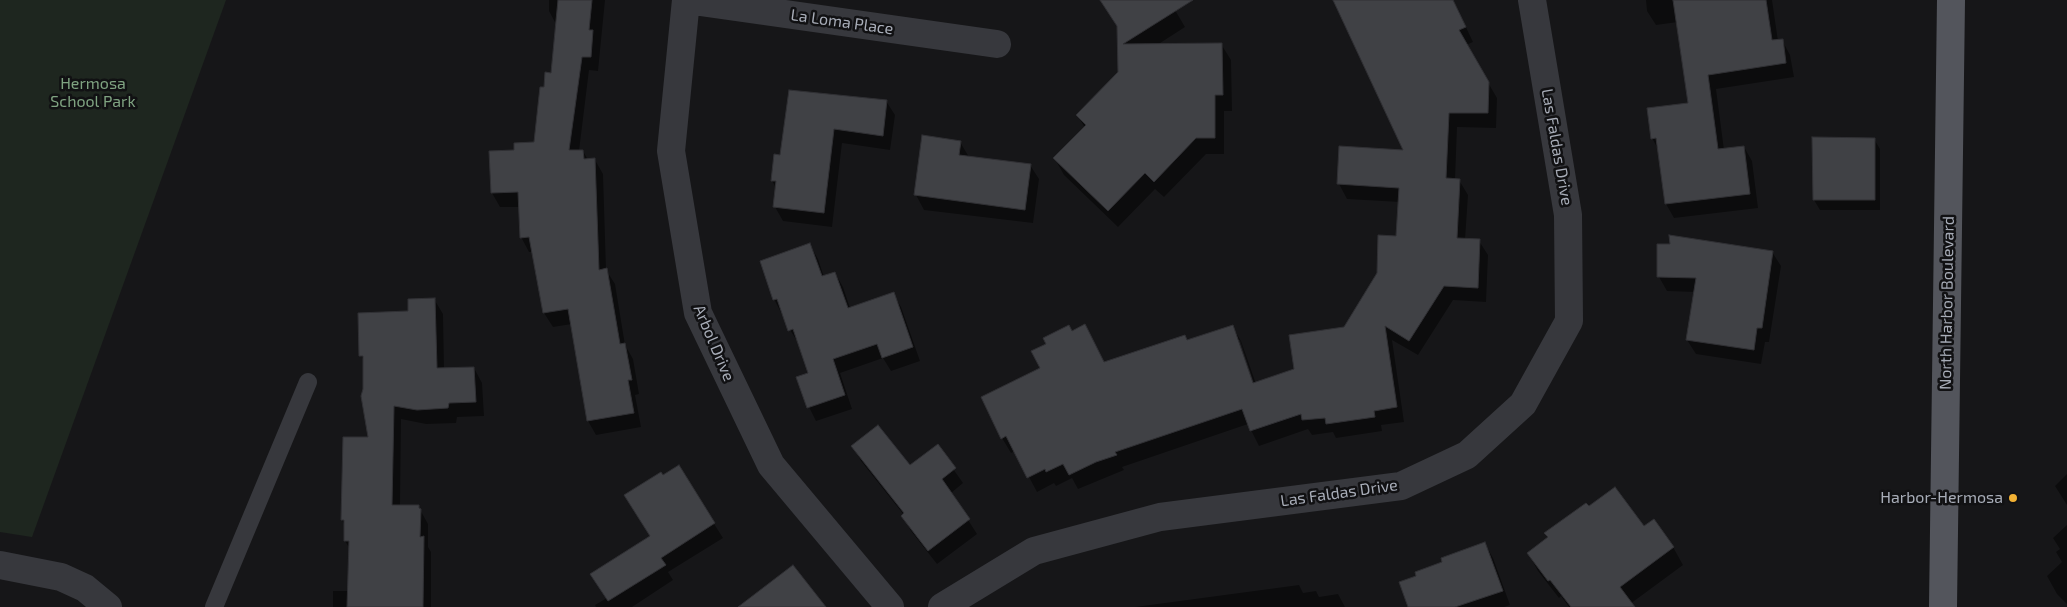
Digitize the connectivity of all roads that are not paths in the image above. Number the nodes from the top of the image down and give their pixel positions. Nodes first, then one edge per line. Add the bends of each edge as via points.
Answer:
1 (686, 0) edge
2 (1532, 0) edge
3 (1951, 0) edge
4 (997, 44) dead end
5 (308, 382) dead end
6 (0, 565) edge
7 (108, 607) edge
8 (214, 607) edge
9 (890, 607) edge
10 (942, 607) edge
11 (1943, 607) edge

1 - 4 street, La Loma Place
1 - 9 street, Arbol Drive via 671,151 698,312 771,465
2 - 10 street, Las Faldas Drive via 1568,215 1569,320 1523,404 1467,455 1401,486 1160,517 1034,551
3 - 11 main road, North Harbor Boulevard
5 - 8 lane
6 - 7 street via 60,577 84,588

